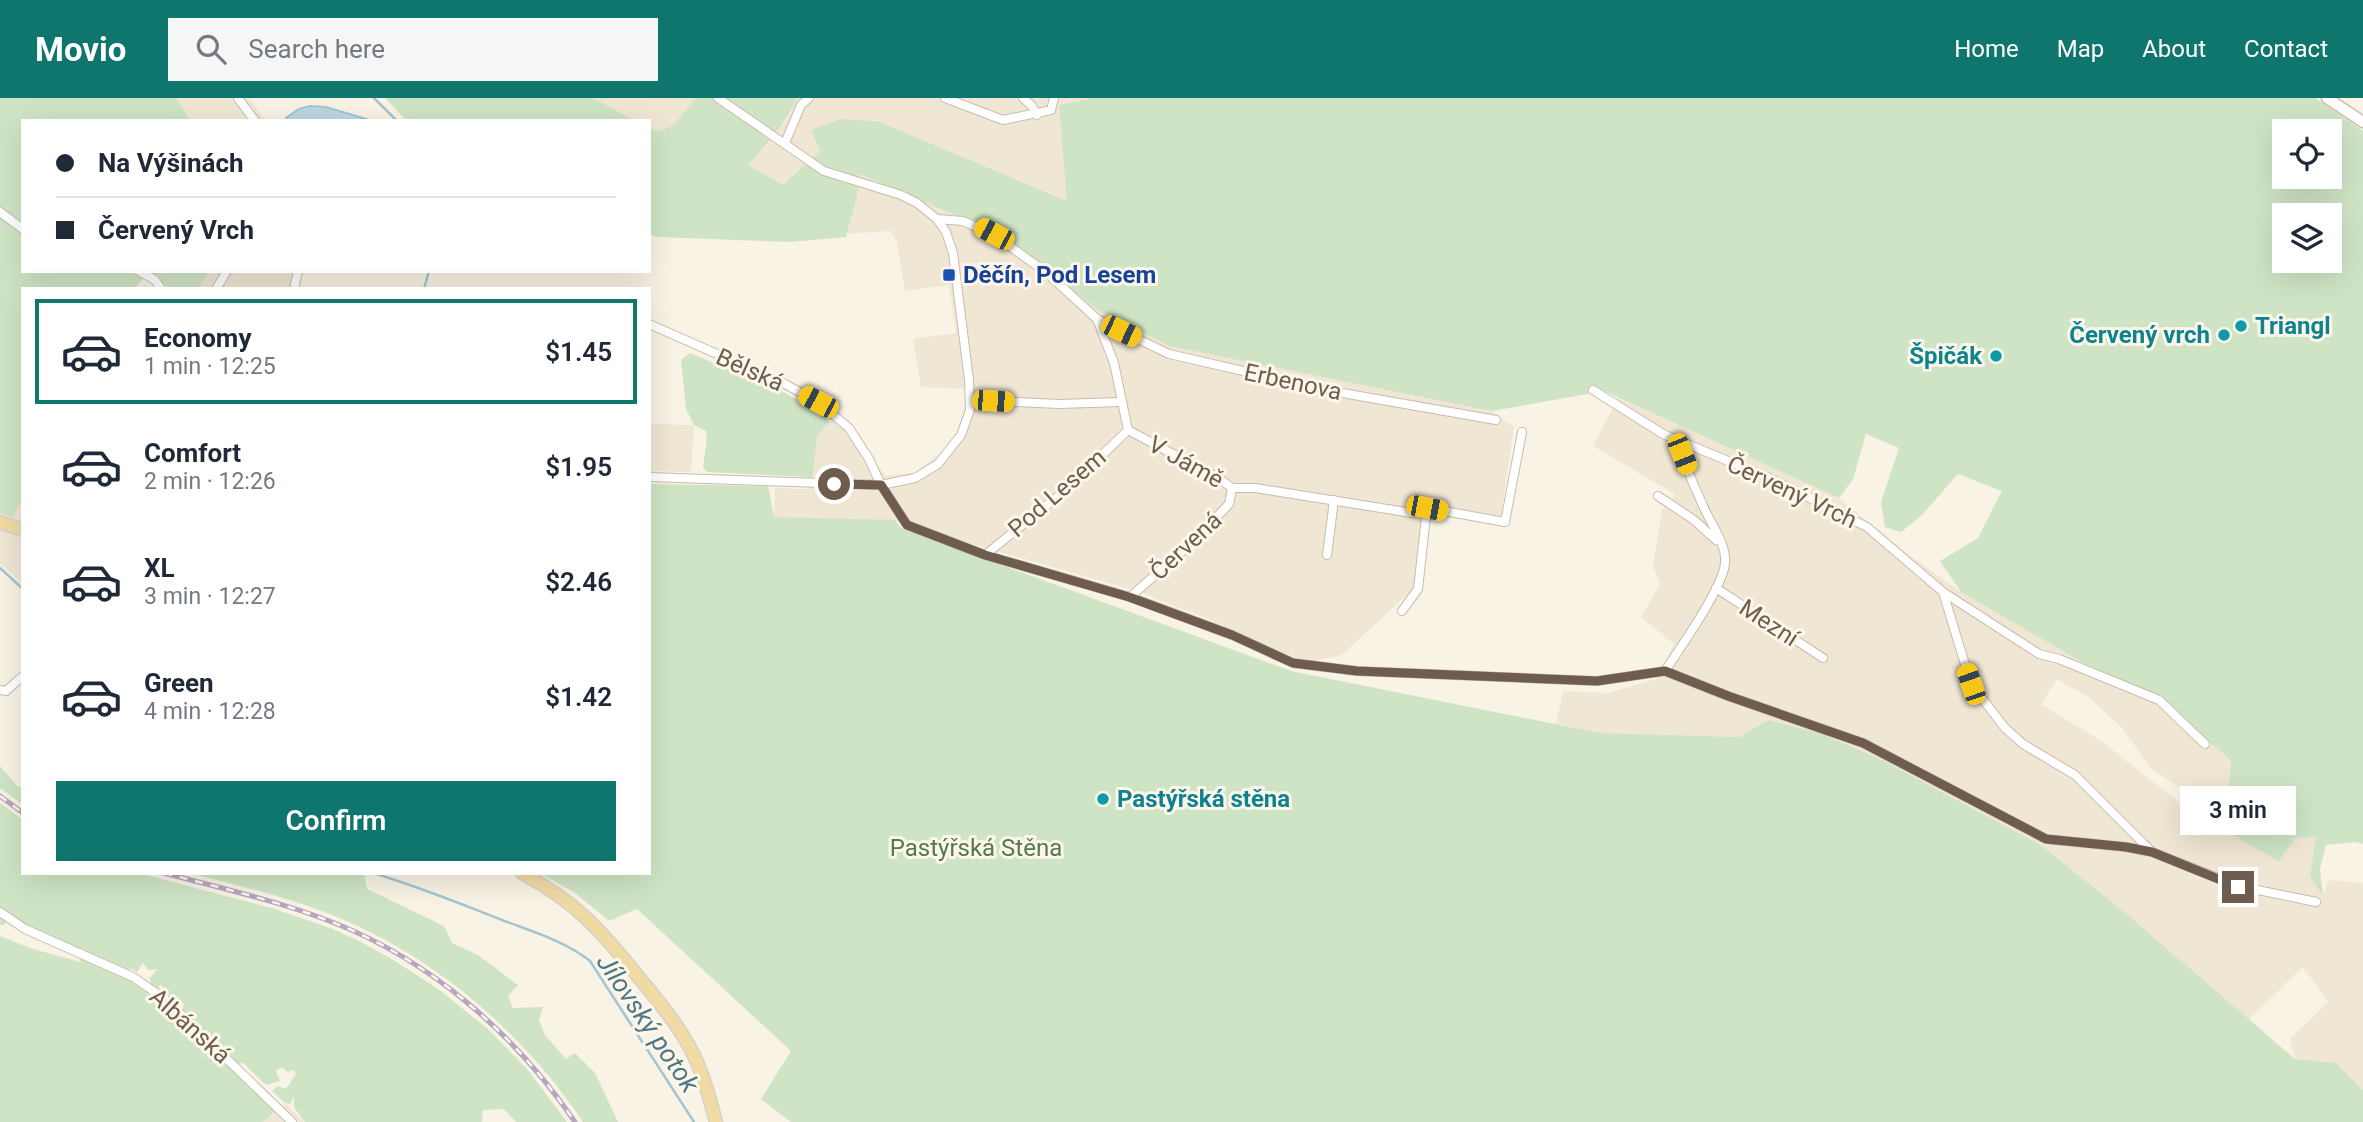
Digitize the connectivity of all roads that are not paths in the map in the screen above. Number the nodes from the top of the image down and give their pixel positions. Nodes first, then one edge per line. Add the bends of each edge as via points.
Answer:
1 (238, 98) edge
2 (718, 98) edge
3 (809, 98) edge
4 (944, 98) edge
5 (1023, 98) edge
6 (1054, 98) edge
7 (2326, 98) edge
8 (1037, 115) junction
9 (254, 119) edge
10 (2363, 122) edge
11 (785, 143) junction
12 (0, 212) edge
13 (937, 219) junction
14 (21, 228) edge
15 (142, 273) edge
16 (160, 287) edge
17 (1097, 319) junction
18 (651, 325) edge
19 (1593, 390) dead end
20 (971, 400) junction
21 (1121, 401) junction
22 (1496, 420) dead end
23 (1128, 430) junction
24 (1522, 432) dead end
25 (1681, 442) junction
26 (651, 477) edge
27 (881, 485) junction
28 (1232, 488) junction
29 (1658, 496) dead end
30 (1334, 499) junction
31 (1427, 508) junction
32 (0, 522) edge
33 (21, 529) edge
34 (1721, 544) junction
35 (985, 555) junction
36 (1327, 555) dead end
37 (1716, 588) junction
38 (1943, 592) junction
39 (1129, 597) junction
40 (1402, 611) dead end
41 (1823, 658) dead end
42 (1665, 671) junction
43 (21, 678) edge
44 (0, 690) edge
45 (2205, 744) dead end
46 (2152, 852) junction
47 (525, 875) edge
48 (2316, 902) dead end
49 (0, 912) edge
50 (292, 1122) edge
51 (716, 1122) edge

1 - 9 street
2 - 11 street
3 - 11 street via 801,105
4 - 8 street via 1003,120
5 - 8 street
6 - 8 street via 1051,110
7 - 10 street
11 - 13 street via 824,171 901,195
12 - 14 street
13 - 17 street via 964,221 994,234 1047,273
13 - 20 street via 953,253
15 - 16 street
17 - 21 street via 1114,363
17 - 22 street, Erbenova via 1169,354 1331,391
18 - 27 street, Bělská via 818,402 849,428
19 - 25 street, Červený Vrch
20 - 21 street
20 - 27 street via 964,430 946,457 915,478
21 - 23 street, V Jámě
23 - 28 street, V Jámě
23 - 35 street, Pod Lesem via 1068,488
24 - 31 street, V Jámě via 1505,522
25 - 34 street
25 - 38 street, Červený Vrch via 1774,480 1867,527
26 - 27 street
27 - 35 street, Bělská via 907,525
28 - 30 street, V Jámě
28 - 39 street, Červená via 1229,505
29 - 34 street
30 - 31 street, V Jámě via 1412,513
30 - 36 street
31 - 40 street via 1418,589
32 - 33 main road
34 - 37 street via 1726,562
35 - 39 street, Bělská
37 - 41 street, Mezní
37 - 42 street
38 - 45 street, Červený Vrch via 2039,654 2159,700
38 - 46 street via 1971,684 2005,728 2075,775
39 - 42 street, Bělská via 1293,663 1357,671 1597,681
42 - 46 street via 1863,743 2046,839
43 - 44 street via 6,691
46 - 48 street via 2238,887
47 - 51 main road via 580,911 657,999 689,1046
49 - 50 street, Albánská via 25,929 133,977 165,999

